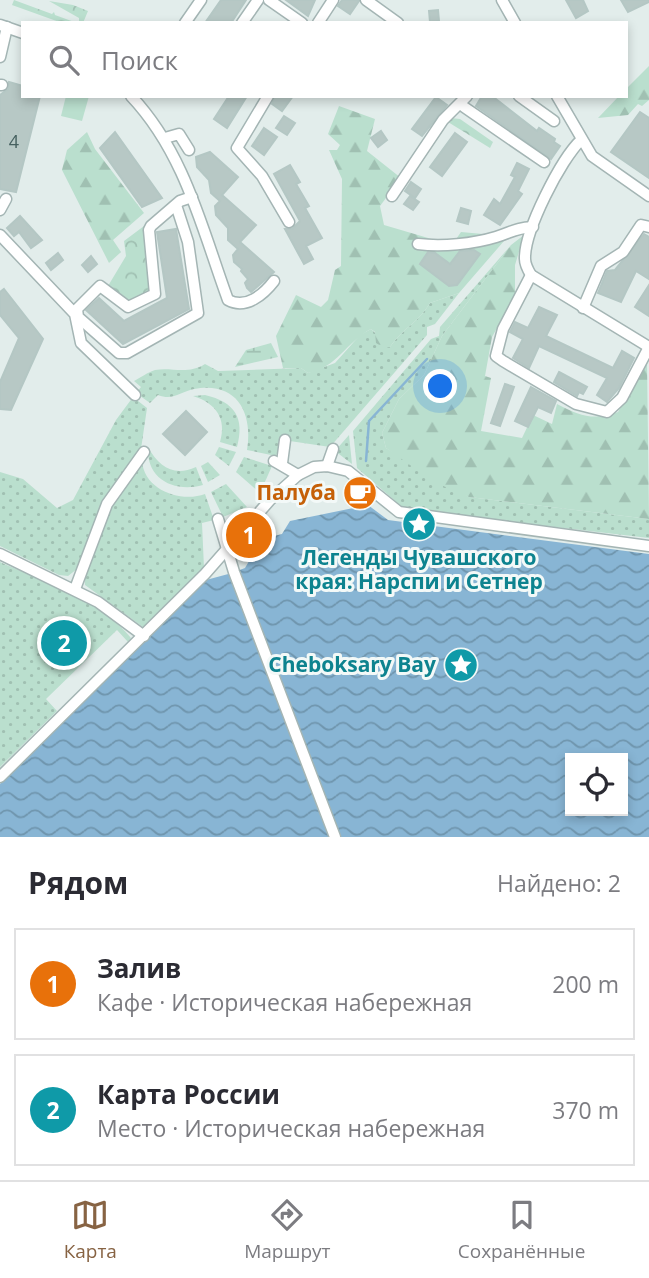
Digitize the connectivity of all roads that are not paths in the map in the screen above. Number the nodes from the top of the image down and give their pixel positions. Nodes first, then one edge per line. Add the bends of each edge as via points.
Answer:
1 (201, 0) edge
2 (258, 0) edge
3 (269, 0) edge
4 (333, 0) edge
5 (366, 0) edge
6 (502, 0) edge
7 (186, 21) edge
8 (243, 21) edge
9 (299, 21) edge
10 (319, 21) edge
11 (395, 21) edge
12 (512, 21) edge
13 (4, 26) edge
14 (21, 32) edge
15 (0, 57) edge
16 (133, 98) edge
17 (267, 98) edge
18 (465, 98) edge
19 (522, 98) edge
20 (558, 98) edge
21 (464, 107) dead end
22 (554, 121) dead end
23 (164, 138) junction
24 (581, 140) junction
25 (189, 150) dead end
26 (544, 162) dead end
27 (392, 196) dead end
28 (649, 196) edge
29 (192, 197) junction
30 (6, 199) dead end
31 (176, 205) junction
32 (0, 210) edge
33 (289, 222) dead end
34 (533, 227) junction
35 (649, 227) edge
36 (0, 235) edge
37 (418, 244) dead end
38 (531, 275) junction
39 (274, 281) dead end
40 (583, 308) junction
41 (649, 347) edge
42 (135, 395) dead end
43 (285, 440) dead end
44 (333, 449) dead end
45 (144, 452) dead end
46 (327, 466) junction
47 (298, 475) junction
48 (218, 519) dead end
49 (649, 546) edge
50 (228, 548) junction
51 (0, 554) edge
52 (75, 589) junction
53 (144, 636) junction
54 (0, 777) edge
55 (335, 837) edge

1 - 7 street
2 - 8 street
3 - 9 street
4 - 10 street
5 - 11 street
6 - 12 street
13 - 14 street
13 - 15 street
16 - 23 street
17 - 33 street via 237,148 262,176
18 - 27 street via 443,120
19 - 22 street
20 - 24 street
21 - 26 street
23 - 25 street via 177,133
23 - 29 street
24 - 28 street via 598,162
24 - 34 street via 558,173
29 - 31 street
29 - 39 street via 230,302 257,299
30 - 32 street
31 - 31 street via 188,238 198,313 119,353 78,317 77,309 100,286 128,307 155,294 148,233
34 - 37 street via 476,241
34 - 38 street via 525,259
35 - 40 street via 641,225 623,252 601,266
36 - 42 street via 75,314 81,343
38 - 40 street
38 - 41 street via 503,329 496,356 503,362 576,404 607,412 622,398
40 - 41 street
43 - 47 street via 278,462
44 - 46 street
45 - 52 street via 107,504
46 - 47 street
46 - 49 street via 356,475 399,512
47 - 50 street via 270,499
48 - 50 street
50 - 53 street
50 - 55 street
51 - 52 street
52 - 53 street
53 - 54 street

